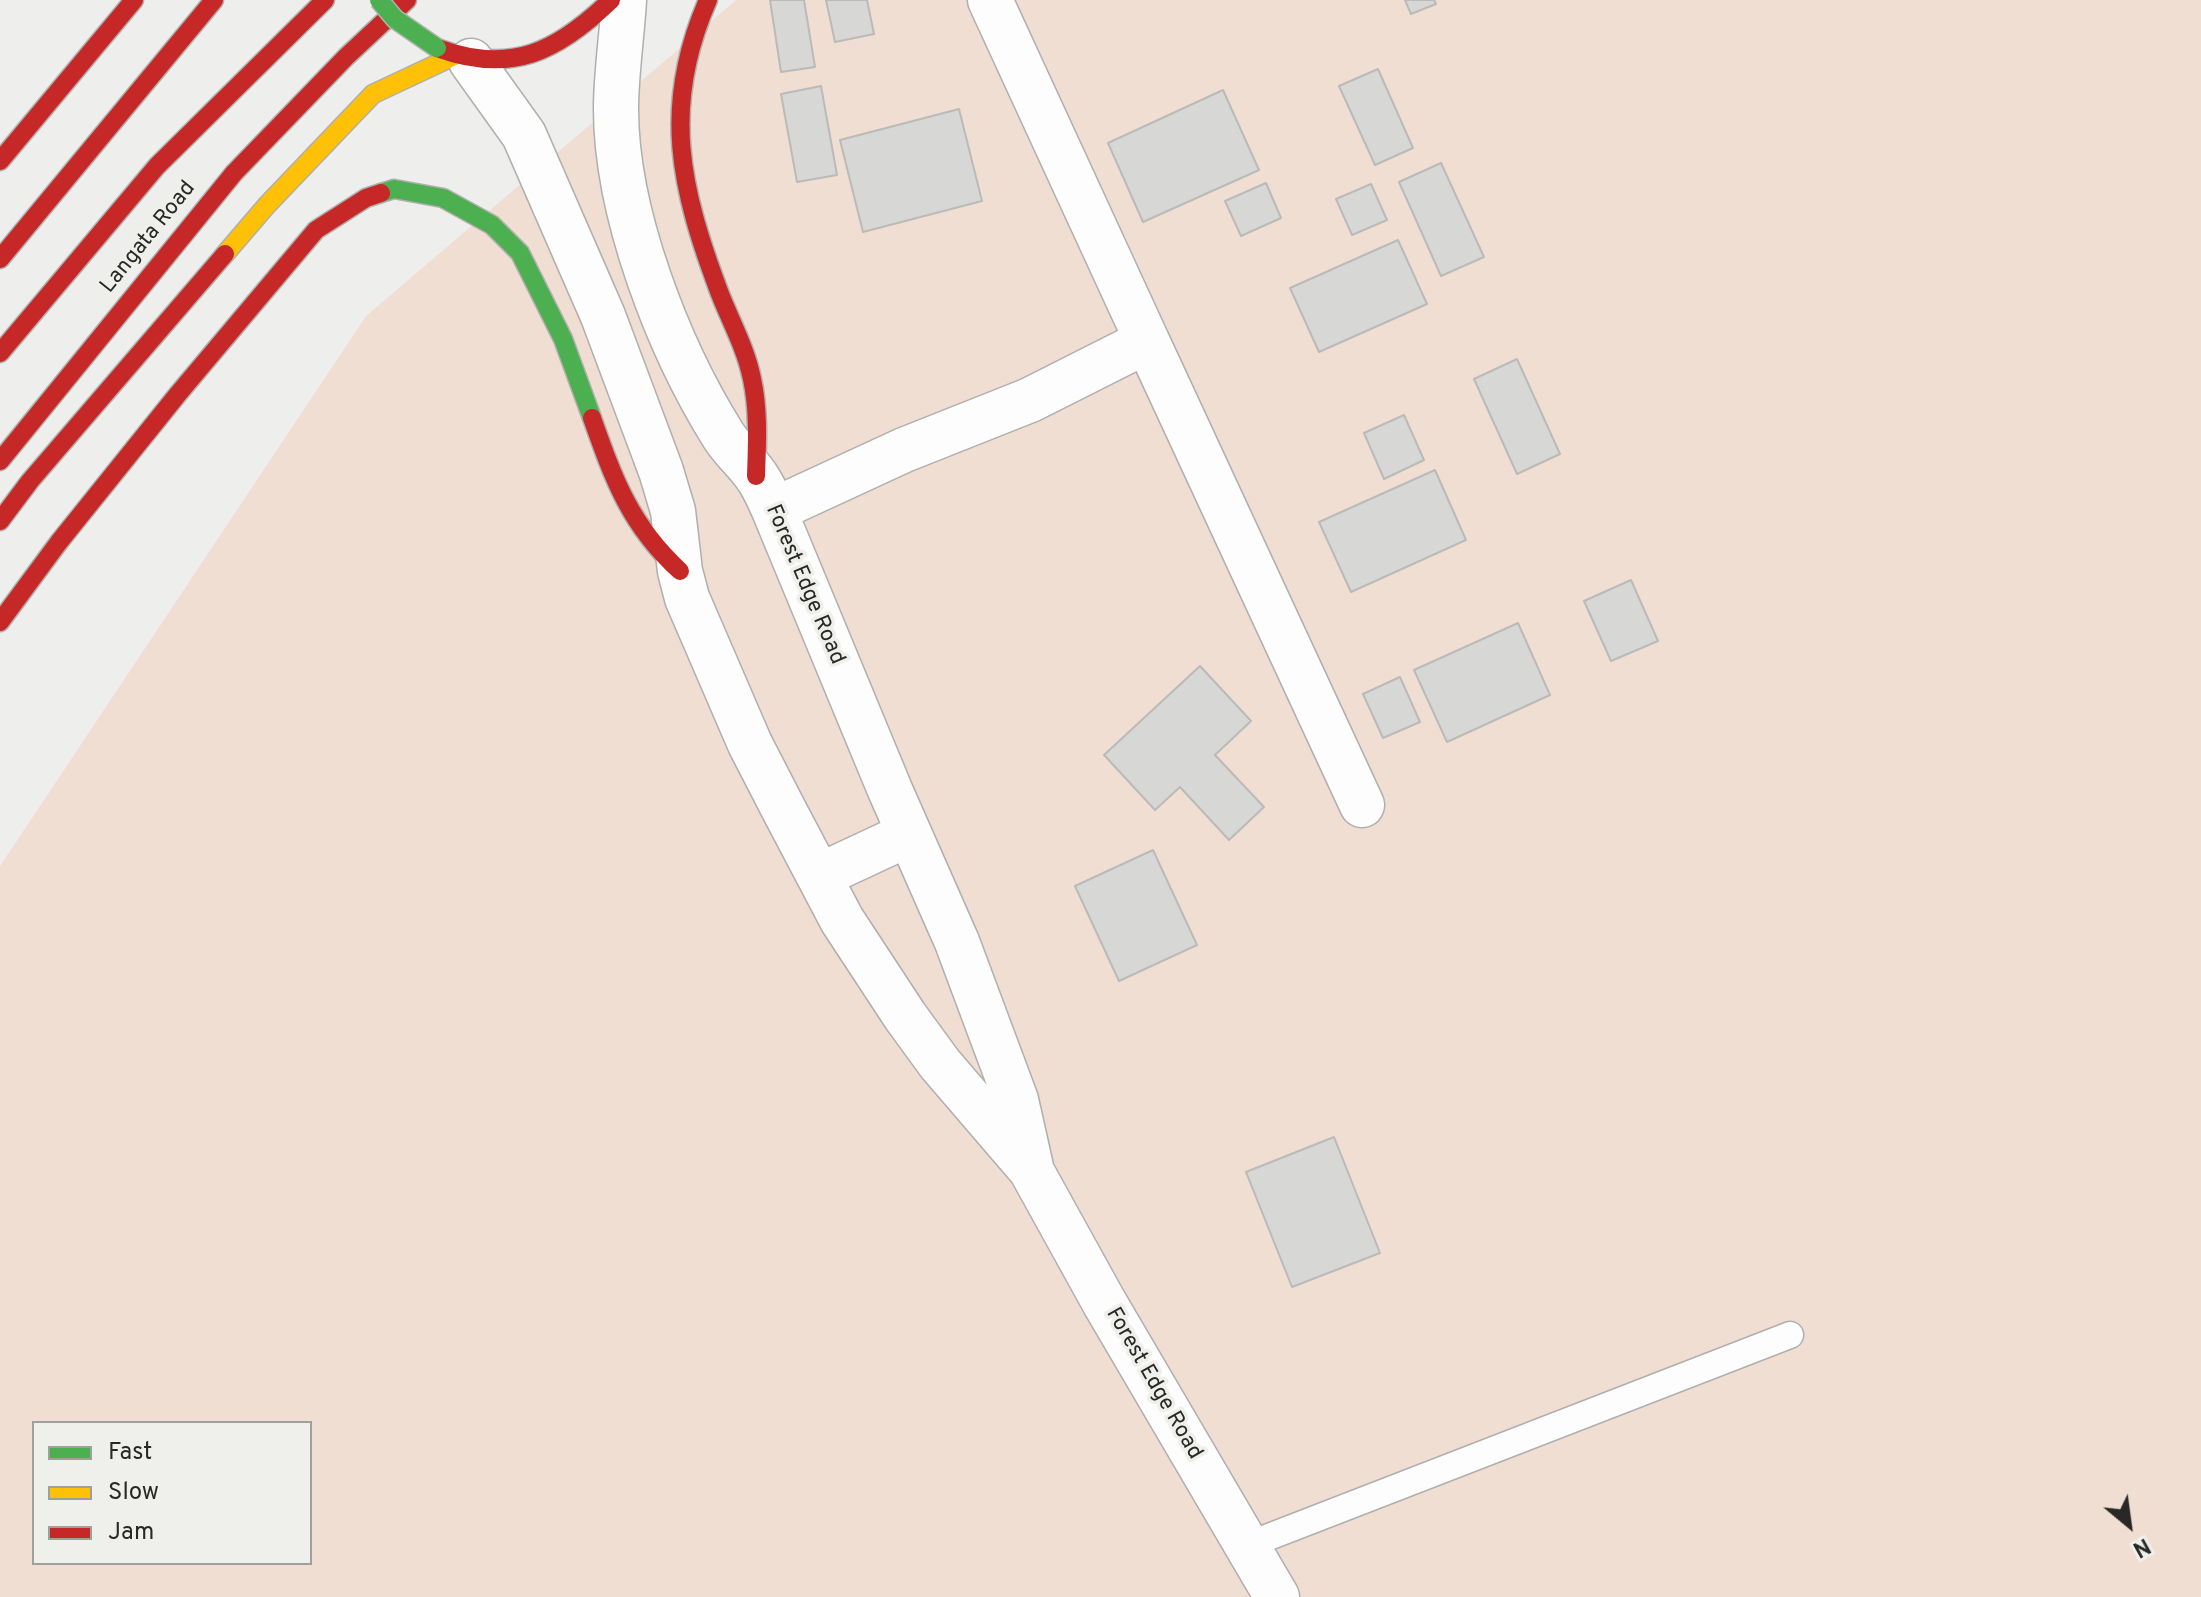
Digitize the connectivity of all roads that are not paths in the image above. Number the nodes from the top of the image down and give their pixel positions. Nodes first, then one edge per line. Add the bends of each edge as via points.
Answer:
1 (134, 0) edge
2 (214, 0) edge
3 (325, 0) edge
4 (379, 0) edge
5 (407, 0) edge
6 (611, 0) edge
7 (624, 0) edge
8 (708, 0) edge
9 (990, 0) edge
10 (454, 55) junction
11 (0, 161) edge
12 (0, 259) edge
13 (1147, 341) junction
14 (0, 353) edge
15 (0, 461) edge
16 (765, 493) junction
17 (0, 521) edge
18 (680, 571) junction
19 (0, 622) edge
20 (1362, 805) dead end
21 (909, 834) junction
22 (819, 876) junction
23 (1031, 1170) junction
24 (1790, 1335) dead end
25 (1248, 1545) junction
26 (1277, 1597) edge

1 - 11 main road
2 - 12 main road
3 - 14 main road, Langata Road via 157,166
4 - 10 main road, bridge via 395,19
5 - 15 main road, Langata Road via 234,173
6 - 10 main road via 564,41 536,53 497,61
7 - 16 street, Forest Edge Road via 616,110 627,205 663,313 692,379 723,436
8 - 16 main road via 685,65 680,150 696,227 752,375
9 - 13 street
10 - 17 main road via 373,94 333,134
10 - 18 street, Forest Edge Road via 524,135 603,316 661,471 673,511
13 - 16 street via 1030,400 904,450
13 - 20 street
16 - 21 street, Forest Edge Road
18 - 19 main road via 636,522 611,471 563,339 520,253 492,225 443,198 394,189 366,198 316,230 168,406
18 - 22 street, Forest Edge Road via 750,744
21 - 22 street
21 - 23 street, Forest Edge Road via 1003,1060
22 - 23 street, Forest Edge Road via 905,1016
23 - 25 street, Forest Edge Road
24 - 25 lane
25 - 26 street, Forest Edge Road

